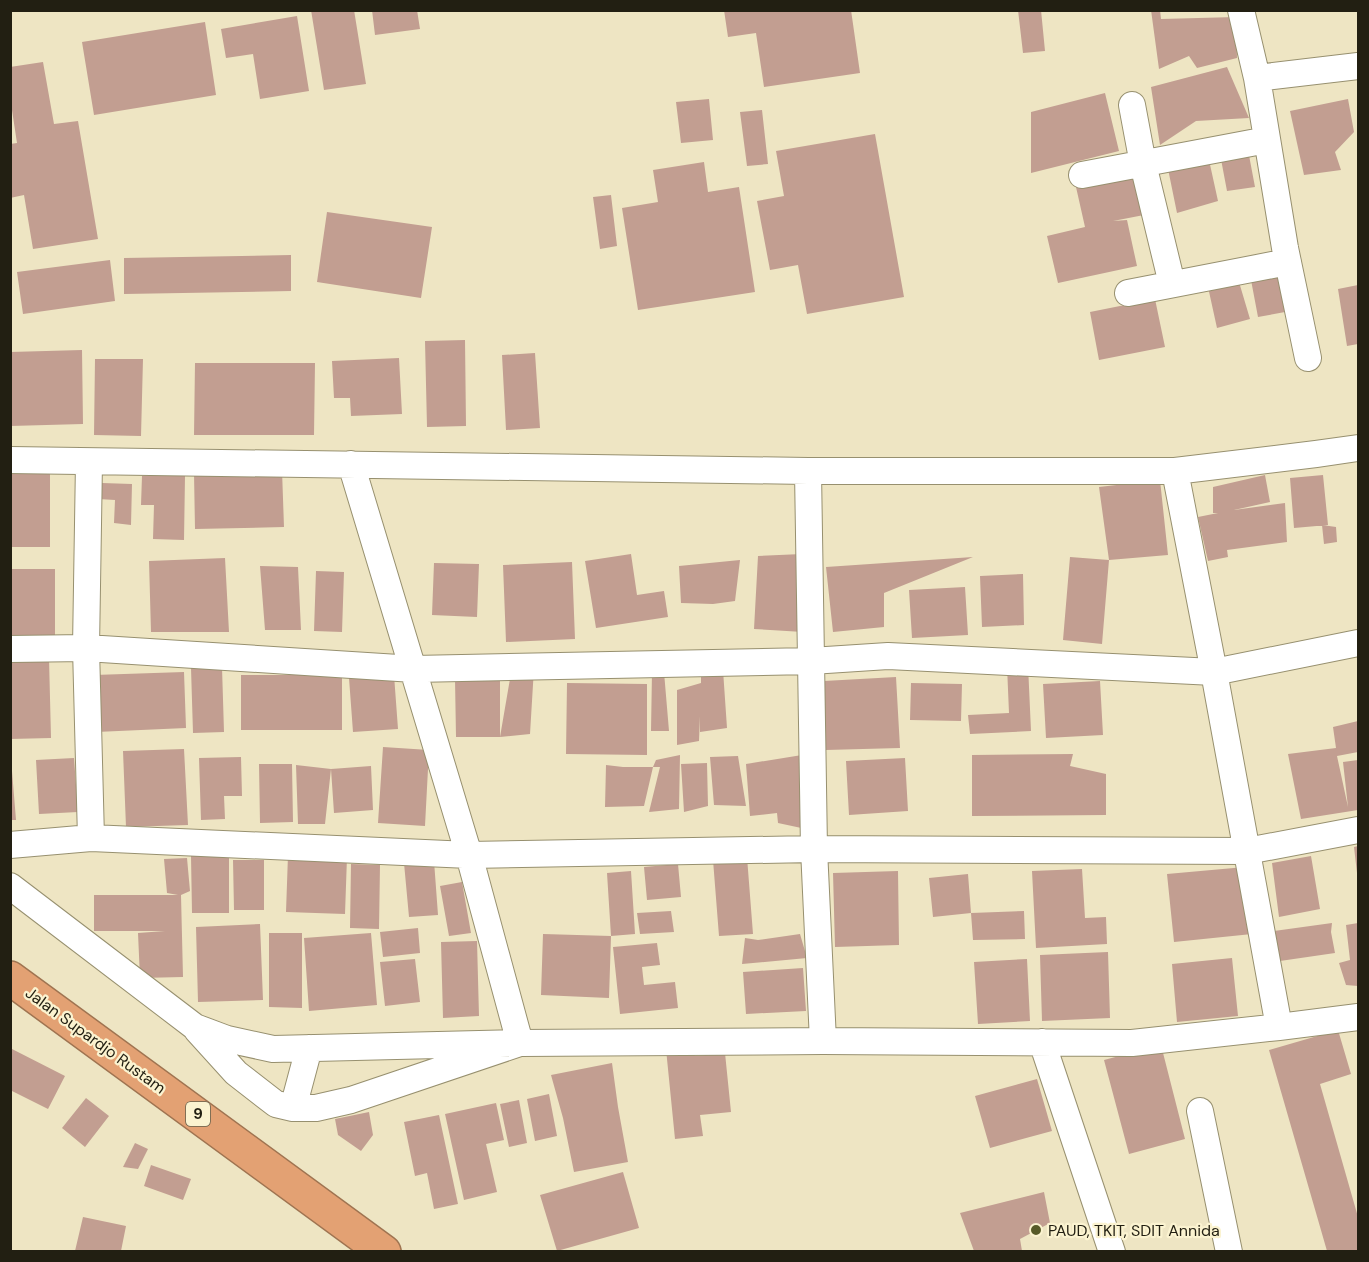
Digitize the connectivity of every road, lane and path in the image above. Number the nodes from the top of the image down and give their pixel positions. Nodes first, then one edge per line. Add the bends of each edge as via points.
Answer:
1 (1241, 10) edge
2 (1359, 66) edge
3 (1257, 78) junction
4 (1132, 105) dead end
5 (1267, 140) junction
6 (1143, 164) junction
7 (1082, 175) dead end
8 (1288, 262) junction
9 (1172, 284) junction
10 (1128, 293) dead end
11 (1308, 357) dead end
12 (1359, 448) edge
13 (10, 460) edge
14 (89, 462) junction
15 (351, 464) junction
16 (808, 471) junction
17 (1175, 471) junction
18 (1359, 643) edge
19 (86, 648) junction
20 (10, 650) edge
21 (812, 661) junction
22 (414, 669) junction
23 (1214, 672) junction
24 (1359, 830) edge
25 (91, 838) junction
26 (10, 845) edge
27 (814, 849) junction
28 (1247, 851) junction
29 (469, 855) junction
30 (10, 886) edge
31 (10, 978) edge
32 (1359, 1017) edge
33 (195, 1027) junction
34 (1279, 1028) junction
35 (823, 1041) junction
36 (1042, 1042) junction
37 (520, 1043) junction
38 (309, 1048) junction
39 (293, 1107) junction
40 (1200, 1111) dead end
41 (384, 1251) edge
42 (1112, 1251) edge
43 (1229, 1251) edge

1 - 3 street
2 - 3 street
3 - 5 street
4 - 6 street
5 - 6 street
5 - 8 street
6 - 7 street
6 - 9 street
8 - 9 street
8 - 11 street
9 - 10 street
12 - 17 street
13 - 14 street
14 - 15 street
14 - 19 street
15 - 16 street
15 - 22 street
16 - 17 street
16 - 21 street
17 - 23 street
18 - 23 street
19 - 20 street
19 - 22 street
19 - 25 street
21 - 22 street
21 - 23 street via 888,656
21 - 27 street
22 - 29 street
23 - 28 street
24 - 28 street
25 - 26 street
25 - 29 street
27 - 28 street
27 - 29 street
27 - 35 street
28 - 34 street
29 - 37 street
30 - 33 street
31 - 41 highway, Jalan Supardjo Rustam / 9
32 - 34 street
33 - 38 street via 273,1049
33 - 39 street via 236,1074 276,1104
34 - 36 street via 1132,1042
35 - 36 street
35 - 37 street
36 - 42 street
37 - 38 street
37 - 39 street via 351,1100 316,1108
38 - 39 street
40 - 43 street

